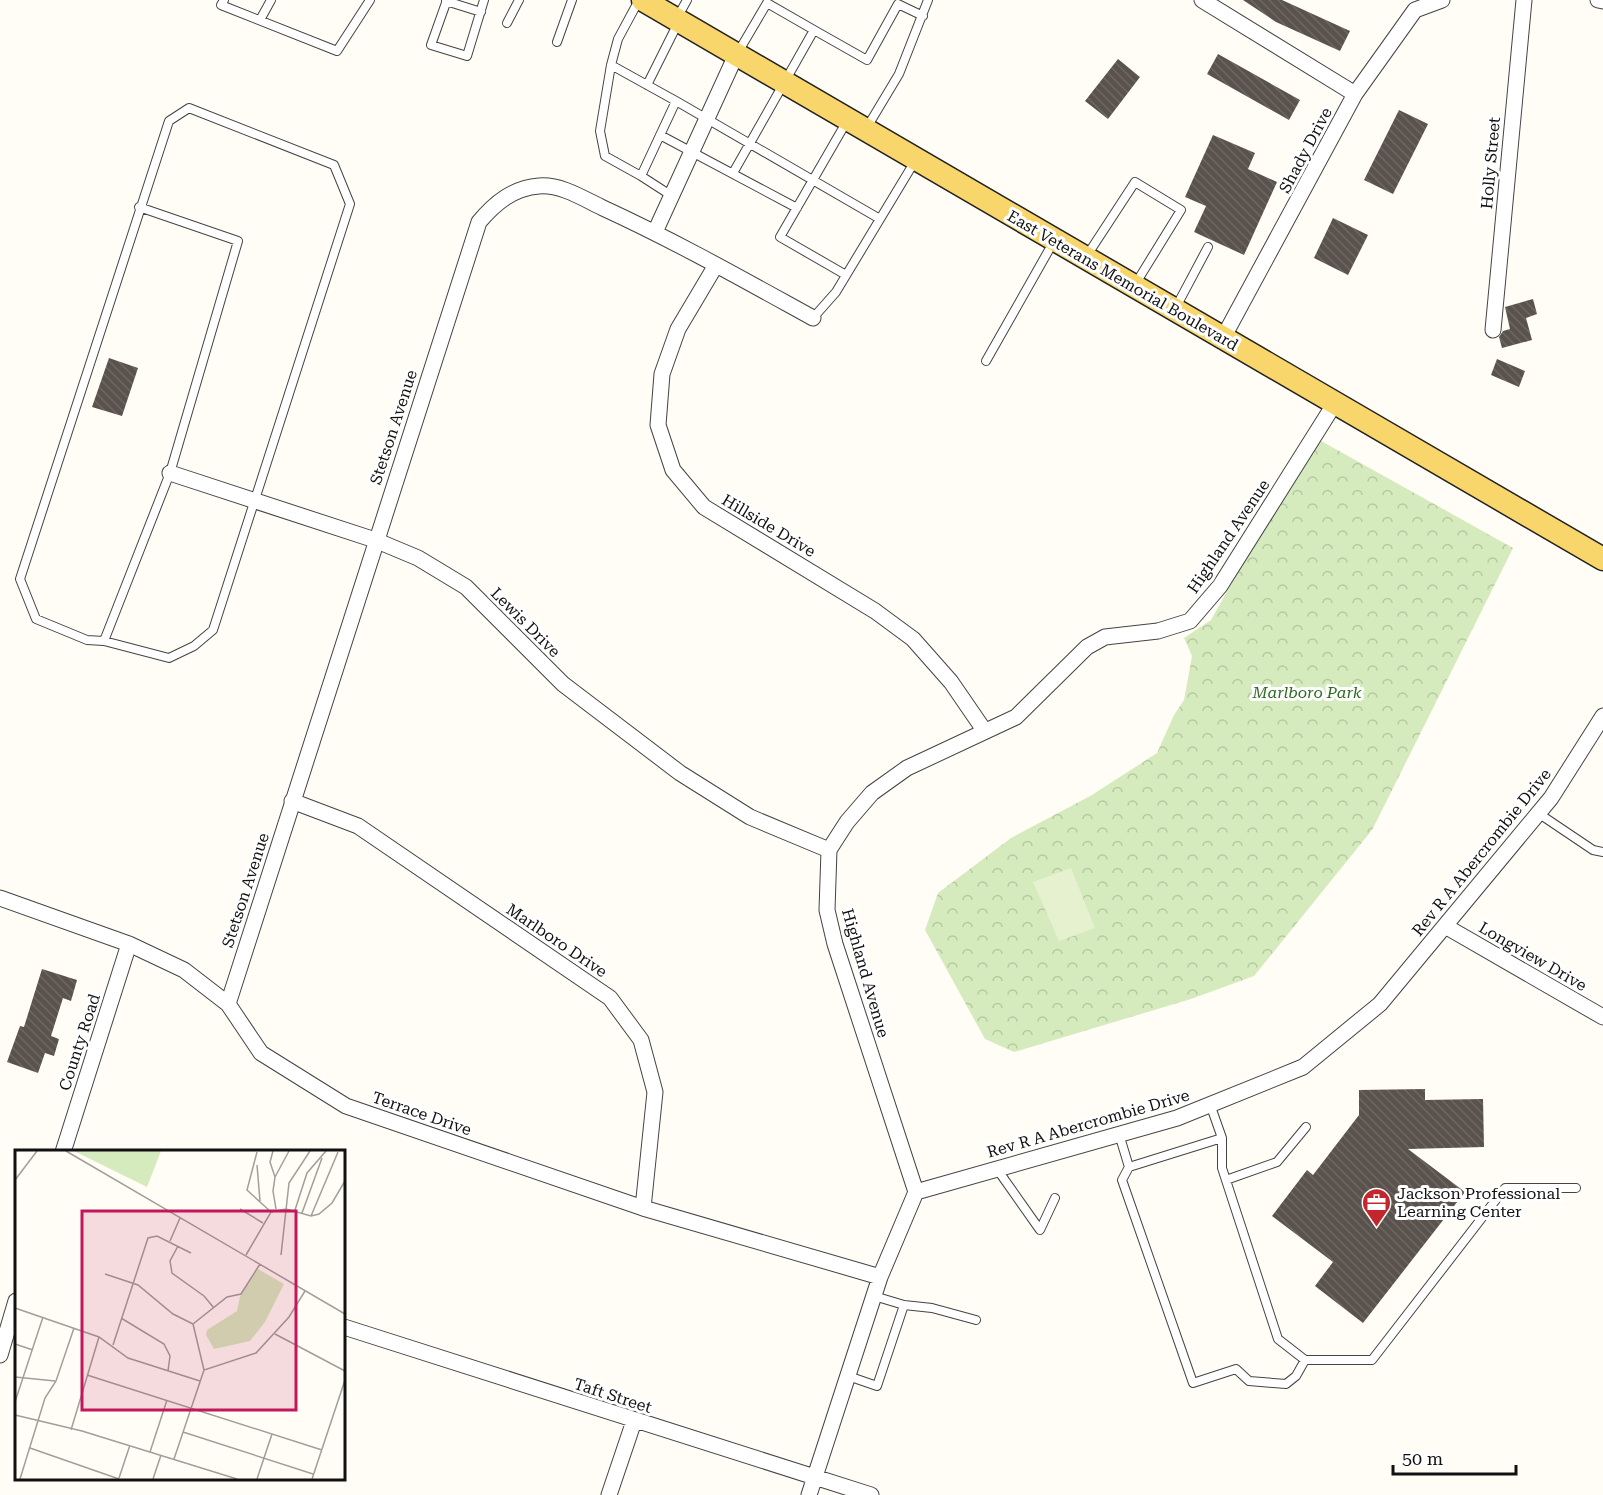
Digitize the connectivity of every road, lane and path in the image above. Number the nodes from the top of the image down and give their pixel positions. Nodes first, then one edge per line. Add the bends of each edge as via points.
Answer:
1 (224, 0) edge
2 (271, 0) edge
3 (370, 0) edge
4 (484, 0) edge
5 (519, 0) edge
6 (572, 0) edge
7 (643, 0) edge
8 (928, 0) edge
9 (1202, 0) edge
10 (1442, 0) edge
11 (1524, 0) edge
12 (1598, 0) edge
13 (447, 1) edge
14 (764, 1) edge
15 (899, 2) edge
16 (1603, 2) edge
17 (1413, 5) edge
18 (481, 12) junction
19 (681, 14) edge
20 (923, 16) junction
21 (260, 20) junction
22 (507, 23) dead end
23 (814, 30) junction
24 (557, 42) dead end
25 (736, 55) junction
26 (611, 65) junction
27 (784, 83) junction
28 (648, 85) junction
29 (1355, 94) junction
30 (676, 101) junction
31 (707, 119) junction
32 (857, 125) junction
33 (660, 135) junction
34 (750, 144) junction
35 (692, 151) junction
36 (916, 159) junction
37 (733, 173) junction
38 (641, 176) junction
39 (813, 179) junction
40 (672, 196) junction
41 (139, 207) junction
42 (797, 208) junction
43 (880, 219) junction
44 (655, 232) junction
45 (1054, 240) junction
46 (1208, 247) dead end
47 (1085, 258) junction
48 (716, 265) junction
49 (846, 275) junction
50 (1134, 286) junction
51 (1174, 310) junction
52 (813, 318) joint
53 (1493, 330) dead end
54 (1223, 338) junction
55 (986, 361) dead end
56 (1335, 403) junction
57 (170, 473) junction
58 (255, 501) junction
59 (375, 540) junction
60 (1603, 559) edge
61 (104, 641) junction
62 (1601, 722) edge
63 (984, 730) junction
64 (292, 801) junction
65 (1538, 813) junction
66 (830, 850) junction
67 (1603, 852) edge
68 (0, 898) edge
69 (1445, 926) junction
70 (129, 944) junction
71 (228, 1004) junction
72 (1603, 1017) edge
73 (1210, 1104) junction
74 (1306, 1127) dead end
75 (1119, 1134) junction
76 (1222, 1138) junction
77 (64, 1150) edge
78 (1129, 1167) junction
79 (997, 1169) junction
80 (1226, 1180) junction
81 (1576, 1188) dead end
82 (916, 1192) junction
83 (1055, 1198) dead end
84 (643, 1208) junction
85 (880, 1277) junction
86 (874, 1296) junction
87 (15, 1304) edge
88 (904, 1305) junction
89 (976, 1320) dead end
90 (345, 1327) edge
91 (0, 1355) edge
92 (1305, 1360) junction
93 (848, 1377) junction
94 (634, 1421) junction
95 (815, 1477) junction
96 (609, 1495) edge
97 (809, 1495) edge
98 (871, 1495) edge

1 - 21 lane via 221,5
2 - 21 lane
3 - 21 lane via 337,51
4 - 18 lane
5 - 22 lane
6 - 24 lane
7 - 19 main road, East Veterans Memorial Boulevard
7 - 26 lane via 618,39
8 - 20 lane
9 - 29 street
10 - 17 street, Shady Drive
11 - 53 street, Holly Street
12 - 16 street
13 - 18 lane
13 - 18 lane via 431,45 467,56
14 - 23 lane
14 - 25 lane
15 - 20 lane
15 - 23 lane via 867,60
17 - 29 street, Shady Drive
19 - 25 main road, East Veterans Memorial Boulevard
19 - 28 lane
20 - 32 lane via 898,74
23 - 27 lane
25 - 27 main road, East Veterans Memorial Boulevard
25 - 31 street
26 - 28 lane
26 - 38 lane via 600,131 605,156
27 - 32 main road, East Veterans Memorial Boulevard
27 - 34 lane
28 - 30 lane
29 - 54 street, Shady Drive
30 - 31 lane
30 - 33 lane
31 - 34 lane
31 - 35 street
32 - 36 main road, East Veterans Memorial Boulevard
32 - 39 lane
33 - 35 lane
33 - 38 lane
34 - 37 lane
34 - 39 lane
35 - 37 lane
35 - 40 street
36 - 43 lane
36 - 45 main road, East Veterans Memorial Boulevard
37 - 42 lane
38 - 40 lane
39 - 42 lane
39 - 43 lane
40 - 44 street
41 - 57 lane via 238,241
41 - 58 lane via 169,120 189,108 334,165 350,204
41 - 61 lane via 20,579 36,619 87,640
42 - 49 lane via 780,237
43 - 49 lane
44 - 48 street, Stetson Avenue
44 - 59 street, Stetson Avenue via 563,190 540,185 495,203 479,222
45 - 47 main road, East Veterans Memorial Boulevard
45 - 55 lane
46 - 51 lane
47 - 50 main road, East Veterans Memorial Boulevard
47 - 50 lane via 1135,182 1181,210
48 - 52 street, Stetson Avenue
48 - 63 street, Hillside Drive via 678,329 662,374 658,425 673,470 704,507 875,611 913,639 951,682
49 - 52 lane
50 - 51 main road, East Veterans Memorial Boulevard
51 - 54 main road, East Veterans Memorial Boulevard
54 - 56 main road, East Veterans Memorial Boulevard
56 - 60 main road, East Veterans Memorial Boulevard
56 - 63 street, Highland Avenue via 1220,586 1190,621 1158,631 1105,637 1087,647 1016,717
57 - 58 street, Lewis Drive
57 - 61 lane
58 - 59 street, Lewis Drive
58 - 61 lane via 213,630 194,646 169,658
59 - 64 street, Stetson Avenue
59 - 66 street, Lewis Drive via 418,558 466,587 563,684 680,773 750,817
62 - 65 street, Rev R A Abercrombie Drive
63 - 66 street, Highland Avenue via 907,768 872,793
64 - 71 street, Stetson Avenue
64 - 84 street, Marlboro Drive via 358,826 610,998 641,1040 655,1092
65 - 67 lane via 1593,850
65 - 69 street, Rev R A Abercrombie Drive
66 - 82 street, Highland Avenue via 827,910 835,944
68 - 70 street, Terrace Drive
69 - 72 street, Longview Drive
69 - 73 street, Rev R A Abercrombie Drive via 1380,1004 1303,1067
70 - 71 street, Terrace Drive via 184,970
70 - 77 street, County Road
71 - 84 street, Terrace Drive via 261,1053 346,1106
73 - 75 street, Rev R A Abercrombie Drive
73 - 76 lane
74 - 80 lane via 1277,1162
75 - 78 lane
75 - 79 street, Rev R A Abercrombie Drive
76 - 78 lane
76 - 80 lane
78 - 92 lane via 1122,1180 1193,1383 1236,1369 1249,1381 1286,1384
79 - 82 street, Rev R A Abercrombie Drive
79 - 83 lane via 1040,1230
80 - 92 lane via 1278,1340
81 - 92 lane via 1505,1188 1372,1360
82 - 85 street
84 - 85 street, Terrace Drive
85 - 86 street
86 - 88 lane
86 - 93 street
87 - 91 street
88 - 89 lane
88 - 93 lane via 877,1386
90 - 94 street, Taft Street
93 - 95 street
94 - 95 street, Taft Street
94 - 96 street
95 - 97 street
95 - 98 street, Taft Street

